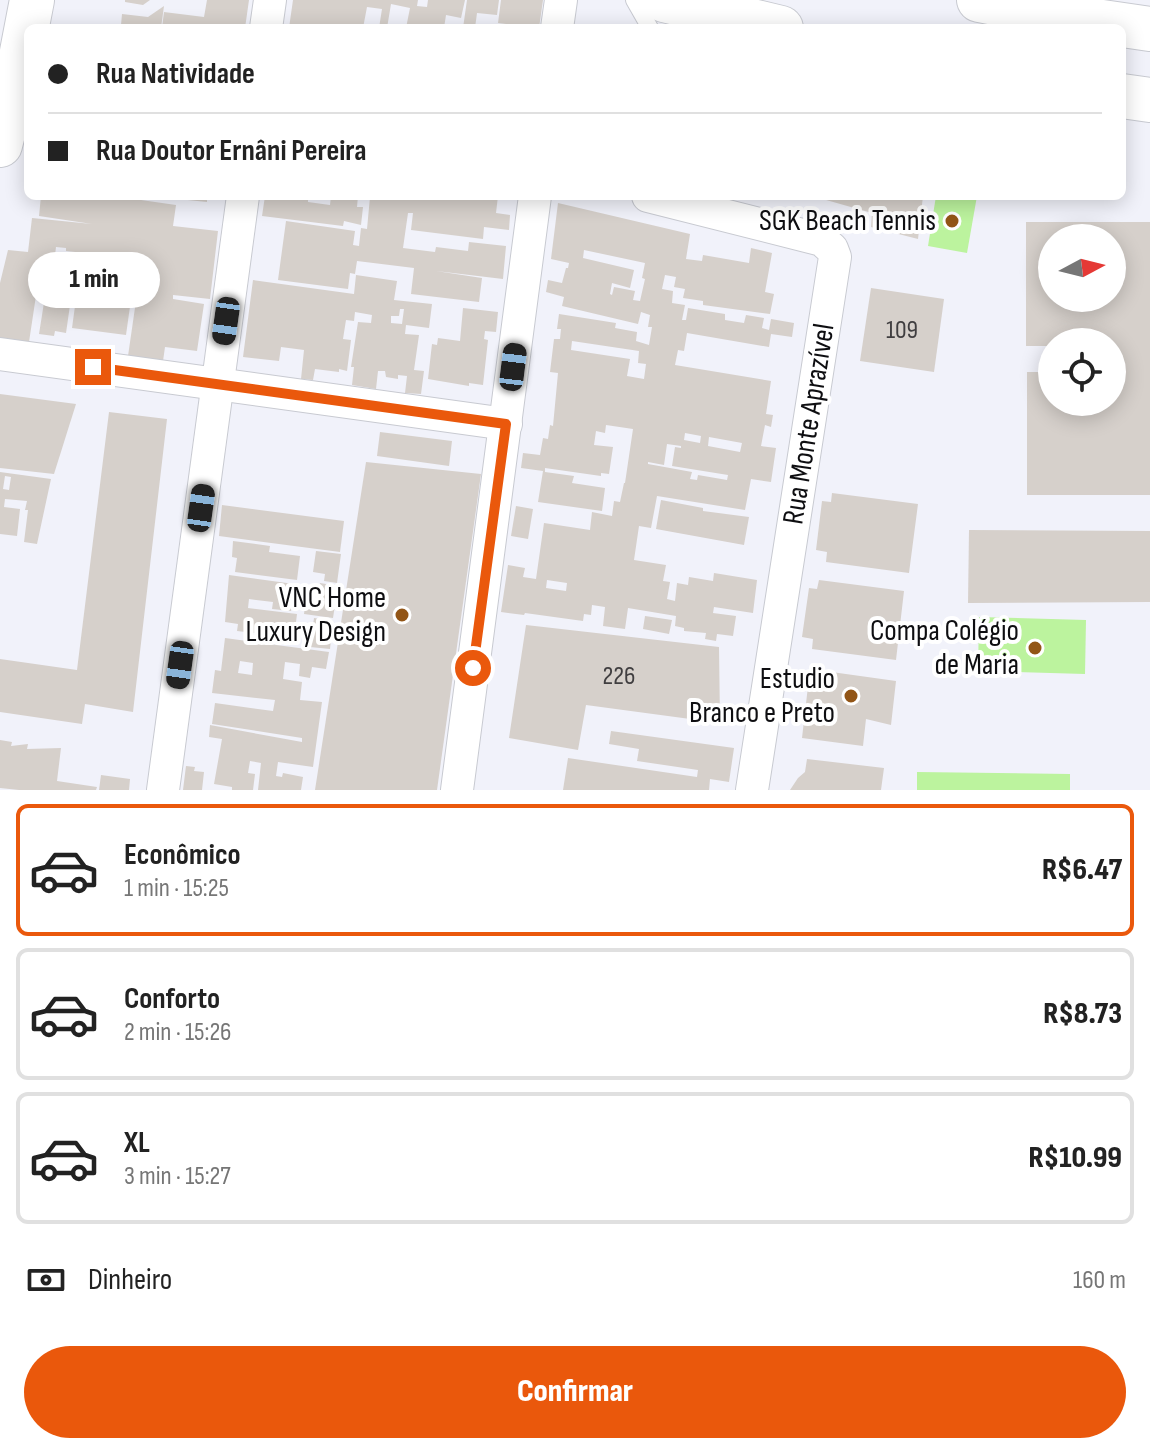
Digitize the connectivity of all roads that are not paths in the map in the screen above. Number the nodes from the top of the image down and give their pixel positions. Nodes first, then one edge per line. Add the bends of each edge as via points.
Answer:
1 (32, 0) edge
2 (270, 0) edge
3 (561, 0) edge
4 (634, 0) edge
5 (664, 0) edge
6 (979, 0) edge
7 (27, 24) edge
8 (267, 24) edge
9 (558, 24) edge
10 (648, 24) edge
11 (764, 24) edge
12 (1116, 24) edge
13 (1126, 25) edge
14 (1150, 29) edge
15 (24, 42) edge
16 (1126, 97) edge
17 (1150, 100) edge
18 (0, 145) edge
19 (242, 200) edge
20 (534, 200) edge
21 (664, 200) edge
22 (0, 354) edge
23 (217, 383) junction
24 (506, 424) junction
25 (163, 790) edge
26 (457, 790) edge
27 (752, 790) edge

1 - 7 main road
2 - 8 street
3 - 9 street
4 - 10 lane
5 - 11 main road
6 - 12 main road
13 - 14 main road
15 - 18 main road
16 - 17 main road
19 - 23 street
20 - 24 street
21 - 27 street, Rua Monte Aprazível via 822,240 835,257
22 - 23 street
23 - 24 street
23 - 25 street
24 - 26 street

